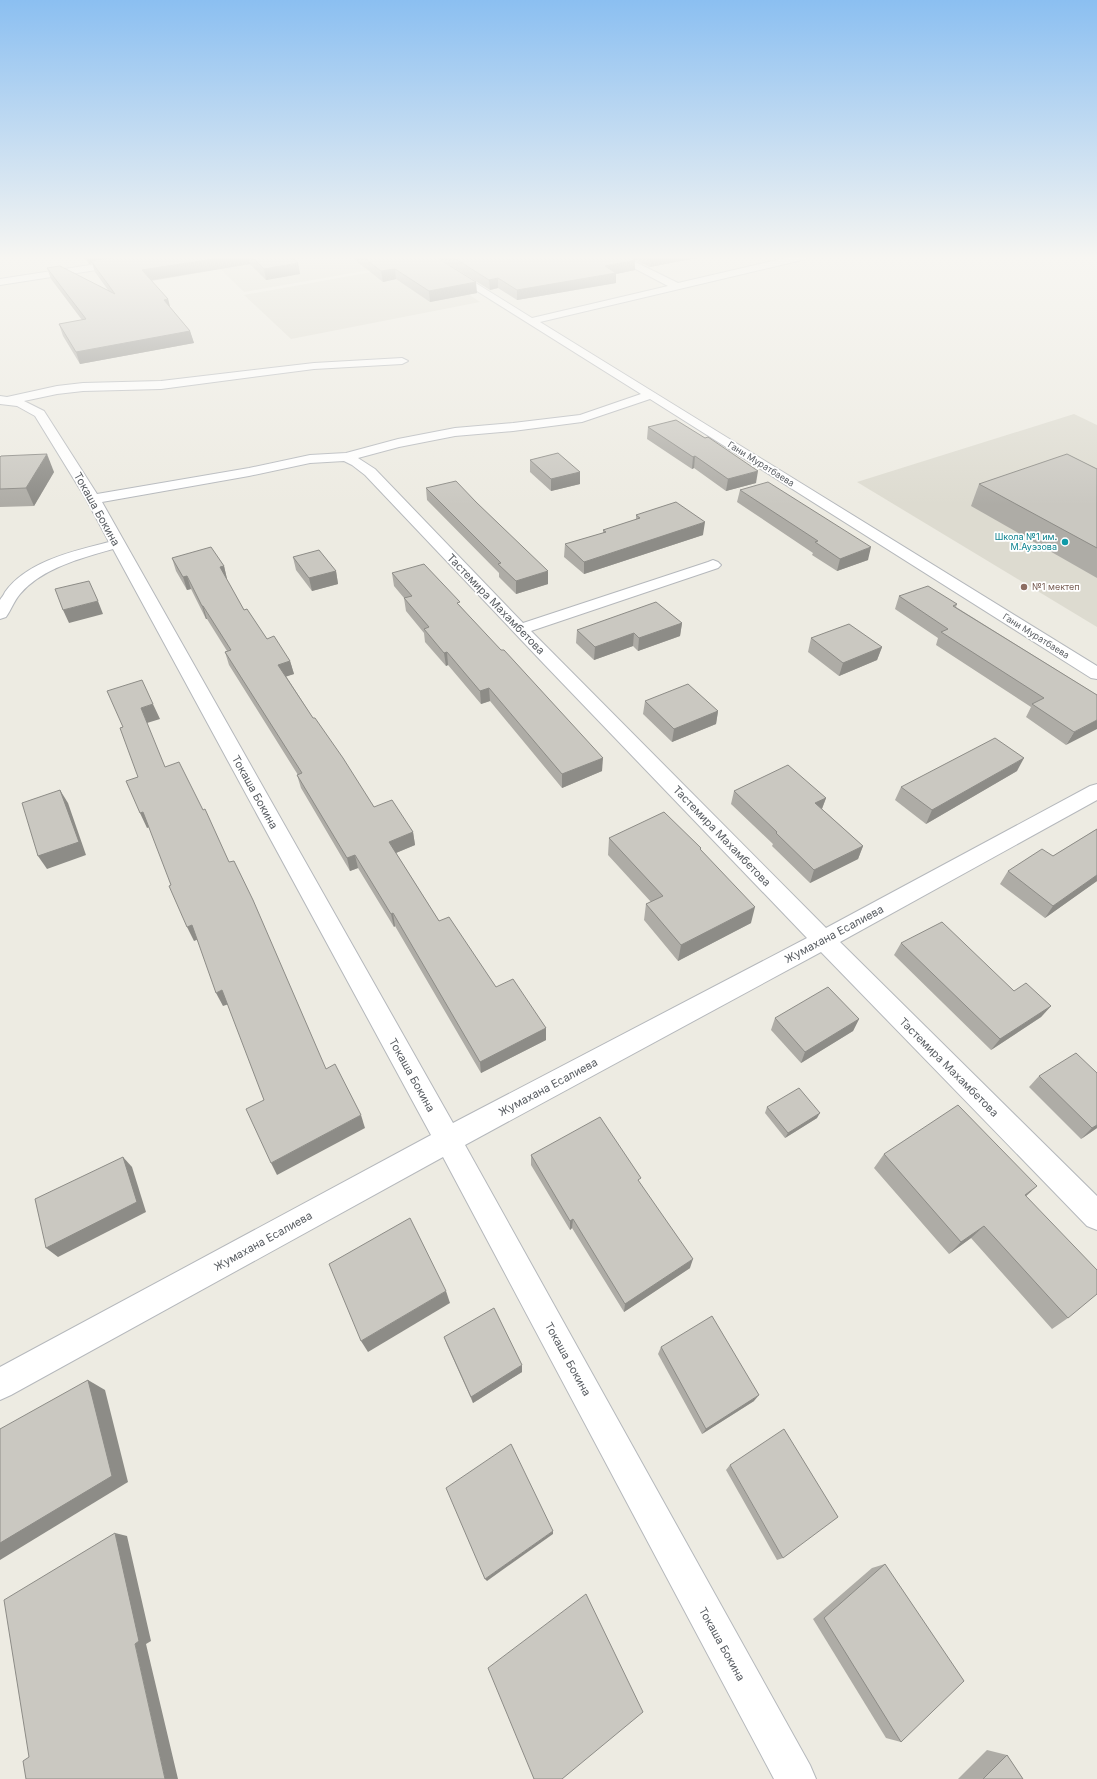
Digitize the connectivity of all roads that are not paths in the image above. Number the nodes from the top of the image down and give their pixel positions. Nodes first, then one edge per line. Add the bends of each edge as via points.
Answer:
1 (560, 339) edge
2 (402, 361) dead end
3 (652, 395) junction
4 (3, 400) edge
5 (346, 457) junction
6 (93, 500) junction
7 (117, 544) junction
8 (713, 565) dead end
9 (0, 614) edge
10 (520, 630) junction
11 (1097, 674) edge
12 (1097, 791) edge
13 (824, 940) junction
14 (448, 1140) junction
15 (1097, 1216) edge
16 (0, 1384) edge
17 (796, 1779) edge

1 - 3 street, Гани Муратбаева
2 - 4 street via 314,366 161,384 83,386
3 - 5 street via 582,418 455,432 398,443
3 - 11 street, Гани Муратбаева
4 - 6 street, Токаша Бокина via 31,407 40,414
5 - 6 street via 310,459
5 - 10 street, Тастемира Махамбетова via 370,472
6 - 7 street, Токаша Бокина
7 - 9 street via 50,565 16,589
7 - 14 street, Токаша Бокина
8 - 10 street
10 - 13 street, Тастемира Махамбетова
12 - 13 street, Жумахана Есалиева
13 - 14 street, Жумахана Есалиева
13 - 15 street, Тастемира Махамбетова
14 - 16 street, Жумахана Есалиева
14 - 17 street, Токаша Бокина

